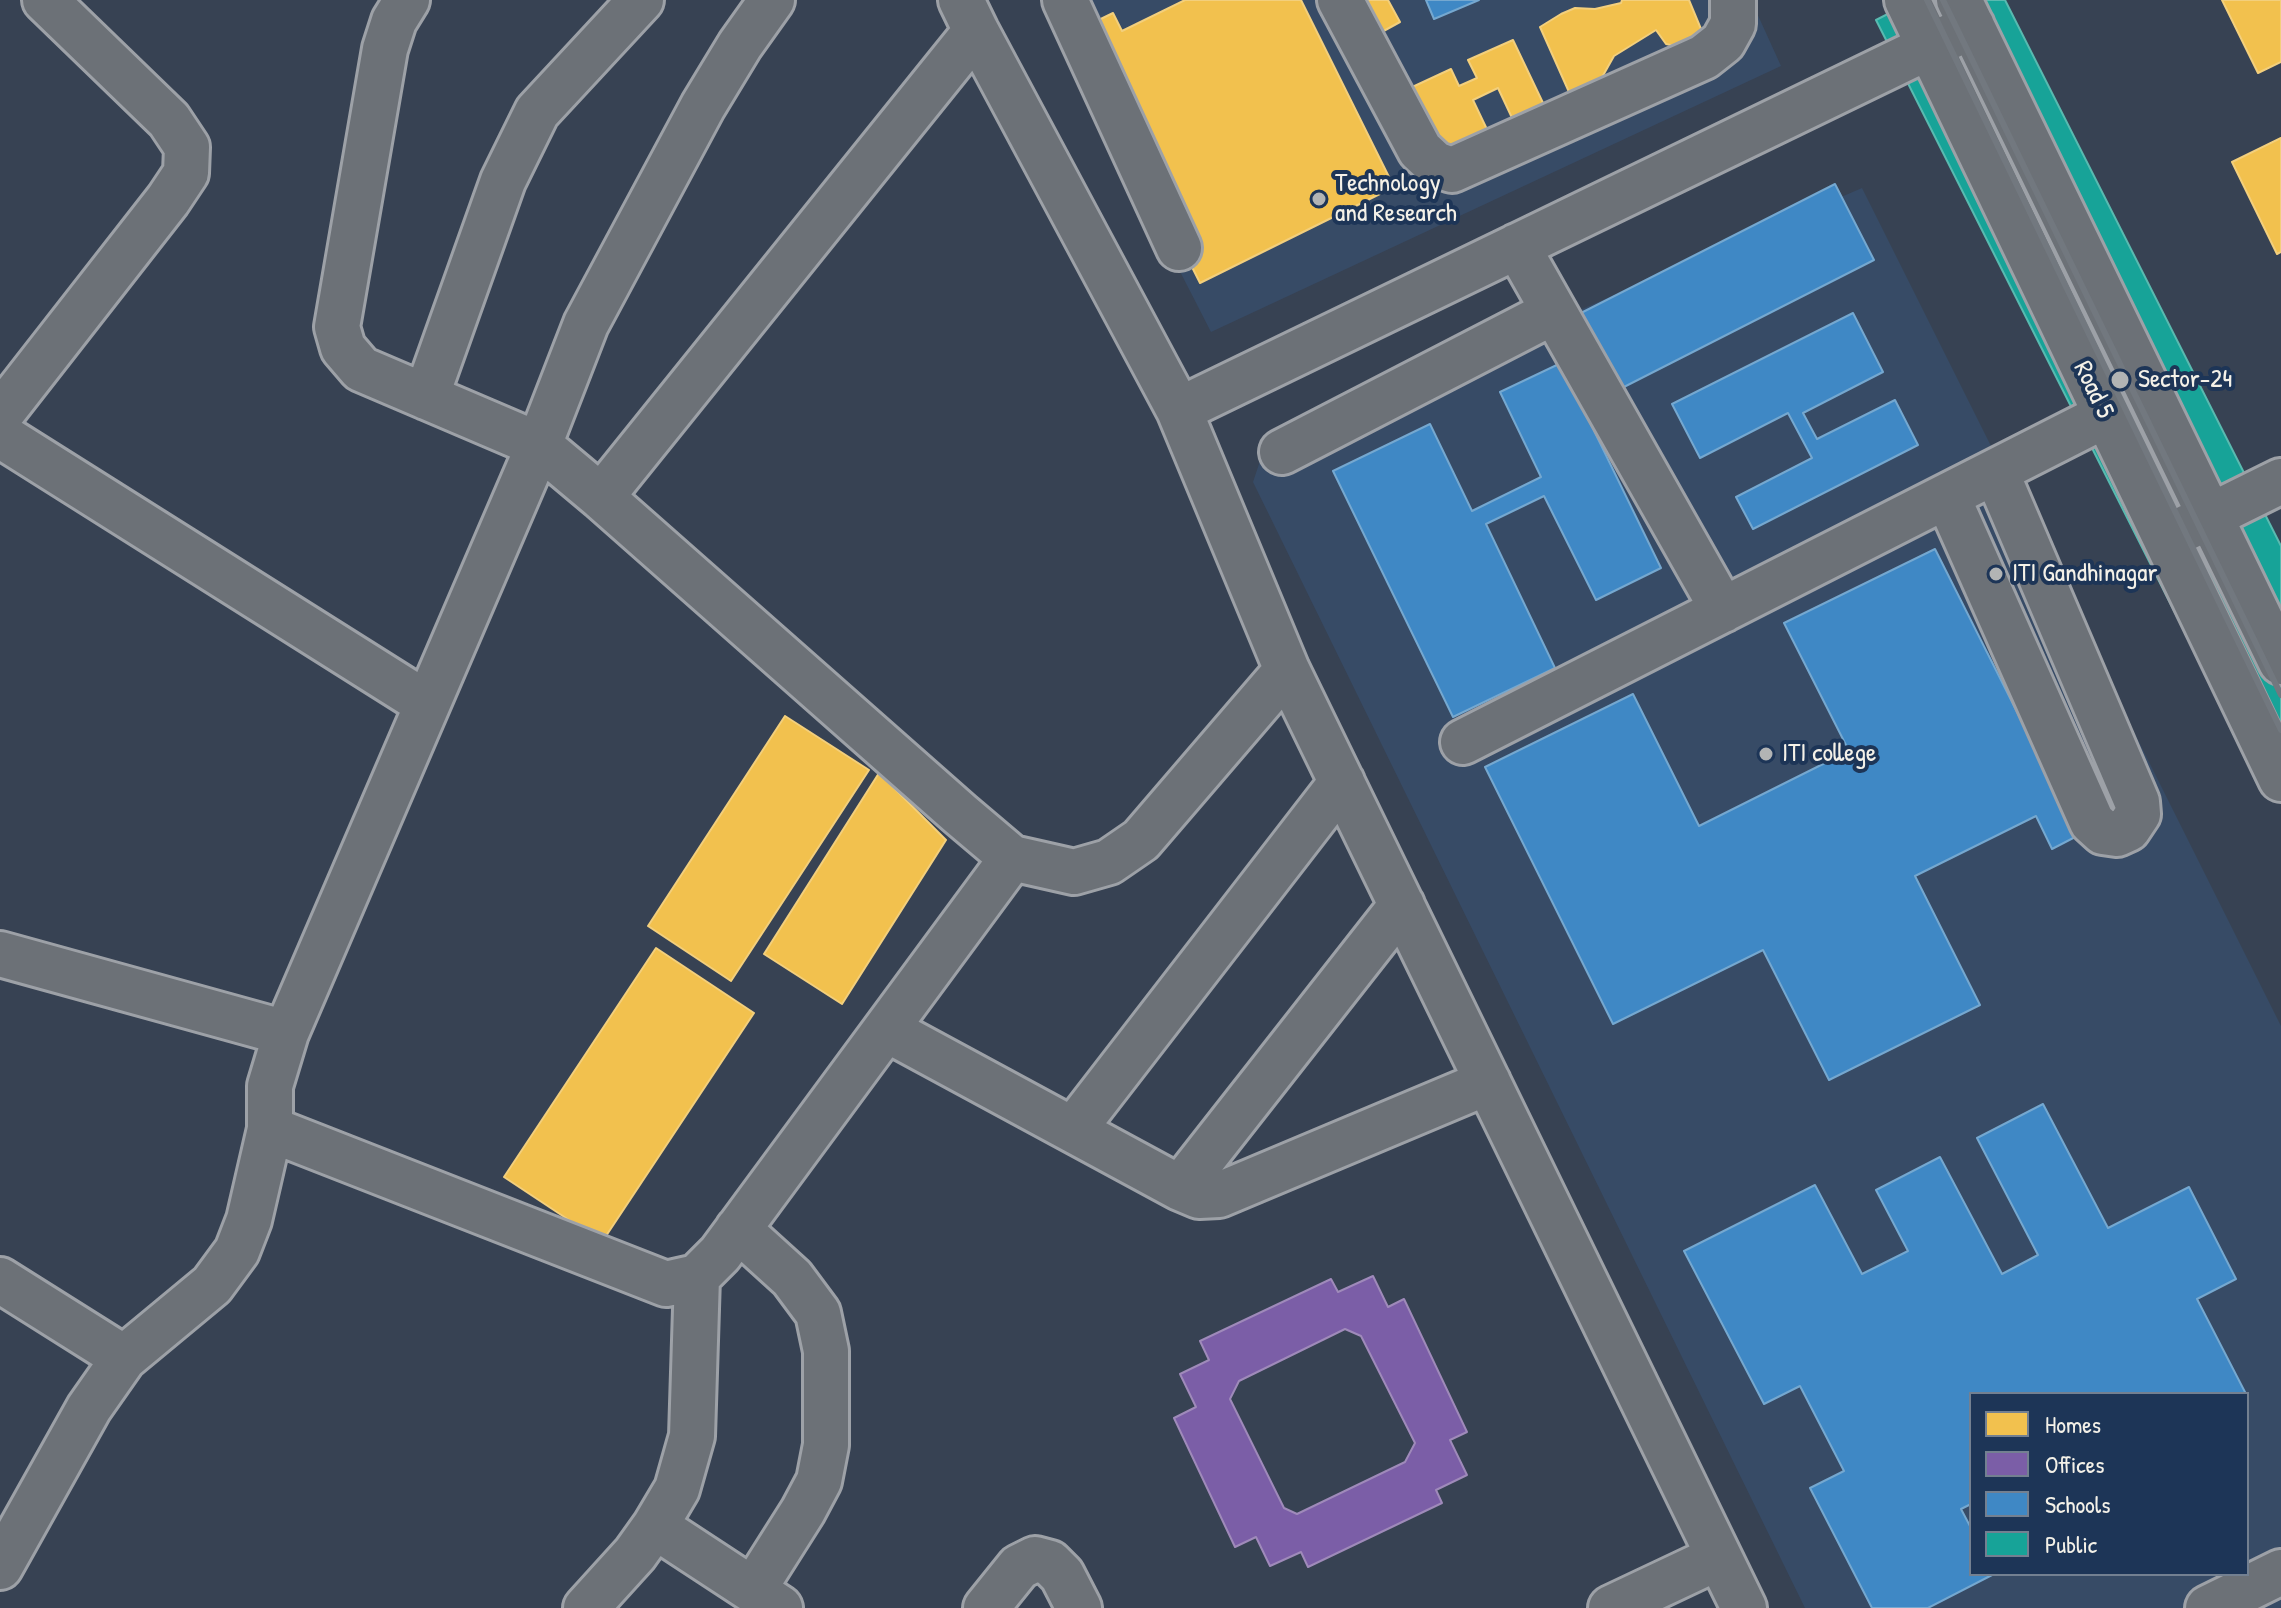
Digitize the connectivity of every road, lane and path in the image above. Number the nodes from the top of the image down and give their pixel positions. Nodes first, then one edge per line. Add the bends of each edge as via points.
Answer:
1 (45, 0) edge
2 (407, 0) edge
3 (641, 0) edge
4 (772, 0) edge
5 (1340, 0) edge
6 (1733, 0) edge
7 (1907, 0) edge
8 (1073, 3) edge
9 (1965, 13) edge
10 (969, 16) edge
11 (1929, 47) junction
12 (1517, 246) junction
13 (1179, 248) dead end
14 (1553, 312) junction
15 (426, 397) junction
16 (1179, 410) junction
17 (0, 415) edge
18 (2106, 415) junction
19 (0, 435) edge
20 (539, 445) junction
21 (1282, 452) dead end
22 (1996, 472) junction
23 (2281, 481) edge
24 (1947, 496) junction
25 (601, 497) junction
26 (2210, 515) junction
27 (2166, 539) junction
28 (1723, 610) junction
29 (2281, 662) edge
30 (1287, 670) junction
31 (427, 704) junction
32 (1463, 742) dead end
33 (2281, 779) edge
34 (1342, 782) junction
35 (1012, 858) junction
36 (1402, 905) junction
37 (0, 954) edge
38 (886, 1029) junction
39 (286, 1033) junction
40 (1488, 1082) junction
41 (270, 1129) junction
42 (1073, 1130) junction
43 (1180, 1188) junction
44 (738, 1229) junction
45 (697, 1277) junction
46 (0, 1280) edge
47 (124, 1358) junction
48 (655, 1526) junction
49 (1719, 1557) junction
50 (0, 1567) edge
51 (2281, 1572) edge
52 (766, 1599) edge
53 (586, 1608) edge
54 (986, 1608) edge
55 (1079, 1608) edge
56 (1611, 1608) edge
57 (1744, 1608) edge
58 (2208, 1608) edge

1 - 17 street via 169,120 187,147 186,173
2 - 15 street via 385,49 337,327 343,348 361,369
3 - 15 street via 537,112 503,181
4 - 20 street via 703,106 586,324
5 - 6 street via 1420,150 1452,170 1704,57 1723,42 1733,24
7 - 11 street, Road 5
8 - 13 street
9 - 11 street
9 - 26 street, Road 5
10 - 16 street
10 - 25 street
11 - 12 street
11 - 18 street, Road 5
12 - 14 street
12 - 16 street
14 - 21 street
14 - 28 street
15 - 20 street
16 - 30 street
18 - 22 street
18 - 27 street, Road 5
19 - 31 street
20 - 25 street
20 - 31 street
22 - 24 street
22 - 24 street via 2137,802 2138,814 2128,829 2103,832 2092,822
23 - 26 street
24 - 28 street
25 - 35 street
26 - 27 street
26 - 29 street, Road 5
27 - 33 street, Road 5
28 - 32 street
30 - 34 street
30 - 35 street via 1141,840 1120,855 1074,872
31 - 39 street
34 - 36 street
34 - 42 street
35 - 38 street
36 - 40 street
36 - 43 street
37 - 39 street
38 - 42 street
38 - 44 street
39 - 41 street via 270,1086
40 - 43 street via 1219,1195 1199,1196
40 - 49 street
41 - 45 street via 666,1284
41 - 47 street via 237,1251 212,1285
42 - 43 street
44 - 45 street
44 - 52 street via 792,1278 818,1313 826,1351 826,1445 819,1481
45 - 48 street via 692,1436 677,1489
46 - 47 street
47 - 50 street via 89,1408
48 - 52 street
48 - 53 street
49 - 56 street
49 - 57 street
51 - 58 street
54 - 55 street via 1019,1567 1035,1559 1050,1563 1062,1575

